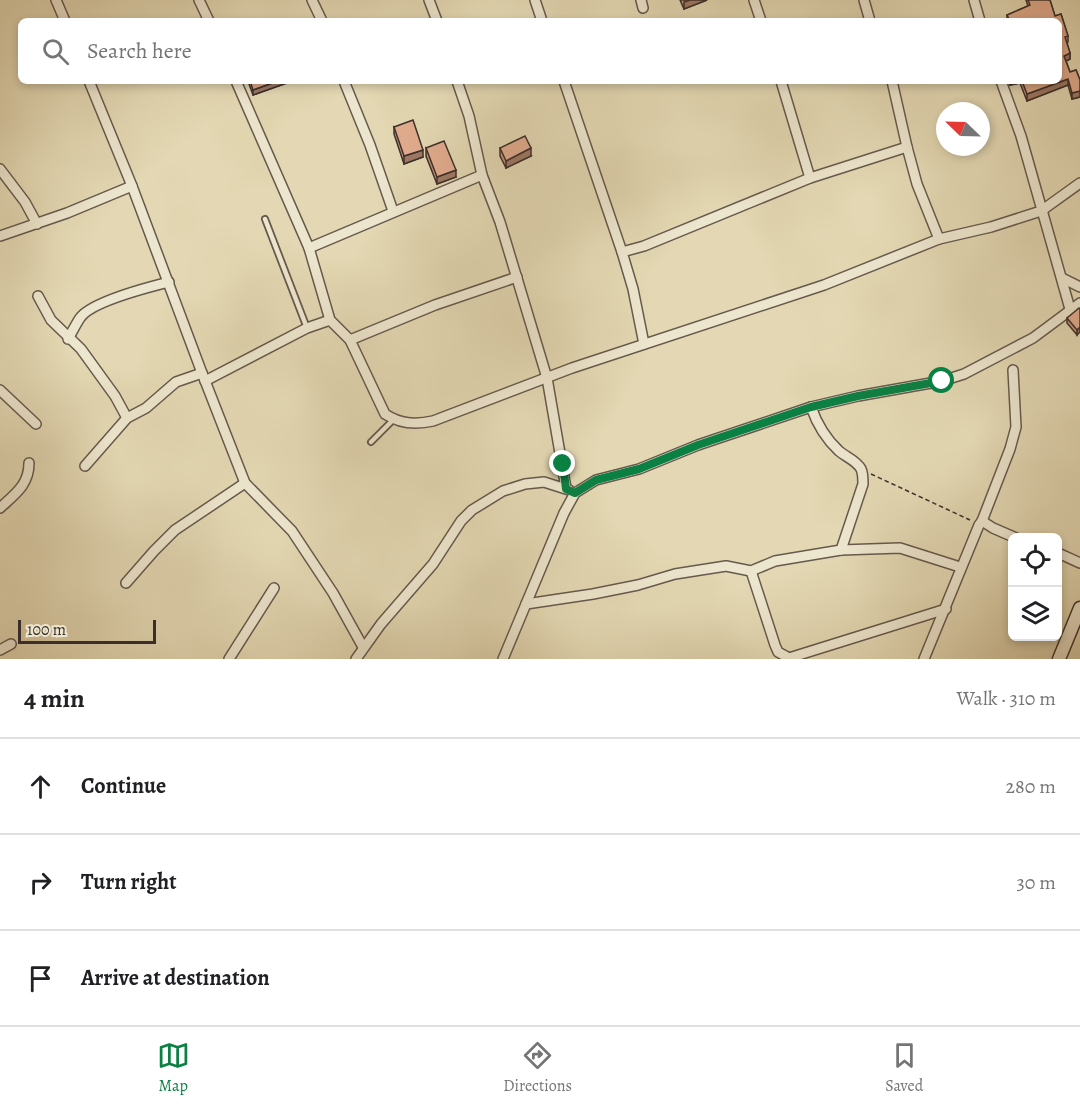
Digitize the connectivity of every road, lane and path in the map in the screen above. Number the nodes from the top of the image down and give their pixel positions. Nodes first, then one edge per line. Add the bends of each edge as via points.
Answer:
1 (56, 0) edge
2 (199, 0) edge
3 (312, 0) edge
4 (429, 0) edge
5 (535, 0) edge
6 (754, 0) edge
7 (864, 0) edge
8 (974, 0) edge
9 (64, 18) edge
10 (208, 18) edge
11 (321, 18) edge
12 (436, 18) edge
13 (541, 18) edge
14 (760, 18) edge
15 (869, 18) edge
16 (979, 18) edge
17 (90, 84) edge
18 (237, 84) edge
19 (345, 84) edge
20 (458, 84) edge
21 (565, 84) edge
22 (782, 84) edge
23 (893, 84) edge
24 (1002, 84) edge
25 (907, 147) junction
26 (0, 169) edge
27 (482, 175) junction
28 (810, 178) junction
29 (1080, 183) edge
30 (132, 186) junction
31 (1041, 211) junction
32 (393, 212) junction
33 (265, 219) dead end
34 (37, 224) junction
35 (0, 236) edge
36 (939, 239) junction
37 (309, 248) junction
38 (622, 252) junction
39 (517, 277) junction
40 (1062, 278) junction
41 (169, 282) junction
42 (1080, 287) edge
43 (38, 296) dead end
44 (1080, 303) edge
45 (1070, 309) junction
46 (330, 320) junction
47 (307, 328) junction
48 (69, 339) junction
49 (350, 340) junction
50 (644, 344) junction
51 (1013, 370) dead end
52 (203, 377) junction
53 (547, 378) junction
54 (0, 390) edge
55 (811, 407) junction
56 (127, 418) junction
57 (394, 420) junction
58 (36, 424) dead end
59 (371, 442) dead end
60 (29, 463) dead end
61 (85, 466) dead end
62 (861, 469) junction
63 (245, 483) junction
64 (566, 489) junction
65 (575, 493) junction
66 (0, 508) edge
67 (980, 523) junction
68 (1008, 534) edge
69 (841, 550) junction
70 (1062, 555) edge
71 (1080, 563) edge
72 (960, 567) junction
73 (751, 571) junction
74 (126, 583) dead end
75 (274, 588) dead end
76 (526, 604) junction
77 (1080, 608) edge
78 (946, 609) junction
79 (11, 644) dead end
80 (363, 647) junction
81 (0, 650) edge
82 (229, 659) edge
83 (356, 659) edge
84 (503, 659) edge
85 (924, 659) edge
86 (1059, 659) edge

1 - 9 street
2 - 10 street
3 - 11 street
4 - 12 street
5 - 13 street
6 - 14 street
7 - 15 street
8 - 16 street
17 - 30 street
18 - 37 street
19 - 32 street
20 - 27 street
21 - 38 street
22 - 28 street
23 - 25 street
24 - 31 street
25 - 28 street
25 - 36 street
26 - 34 street
27 - 32 street
27 - 39 street
28 - 38 street
29 - 31 street
30 - 34 street
30 - 41 street
31 - 36 street
31 - 40 street
32 - 37 street
33 - 47 lane
34 - 35 street
36 - 50 street via 824,285
37 - 46 street
38 - 50 street
39 - 49 street
39 - 53 street
40 - 42 street
40 - 45 street
41 - 48 street via 92,309 80,318
41 - 52 street
43 - 48 street via 51,320
44 - 45 street
45 - 55 street via 1033,338 964,374
46 - 47 street
46 - 49 street
47 - 52 street
48 - 56 street via 81,349
49 - 57 street via 385,414
50 - 53 street
51 - 67 street via 1016,427
52 - 56 street via 177,382
52 - 63 street
53 - 57 street via 433,421 419,424
53 - 64 street
54 - 58 street
55 - 62 street via 830,440
55 - 65 street via 639,469 596,480
56 - 61 street
57 - 59 lane
60 - 66 street via 24,486
62 - 67 path
62 - 69 street via 863,484
63 - 74 street via 175,530
63 - 80 street via 292,531
64 - 65 street
64 - 80 street via 544,482 525,484 503,491 472,510 433,564
65 - 76 street
67 - 68 street
67 - 72 street
69 - 72 street via 894,547
69 - 73 street via 775,561
70 - 71 street
72 - 78 street
73 - 76 street via 726,566 675,573 638,585
73 - 78 street via 778,652 789,658
75 - 82 street
76 - 84 street
77 - 86 street
78 - 85 street
79 - 81 street
80 - 83 street

